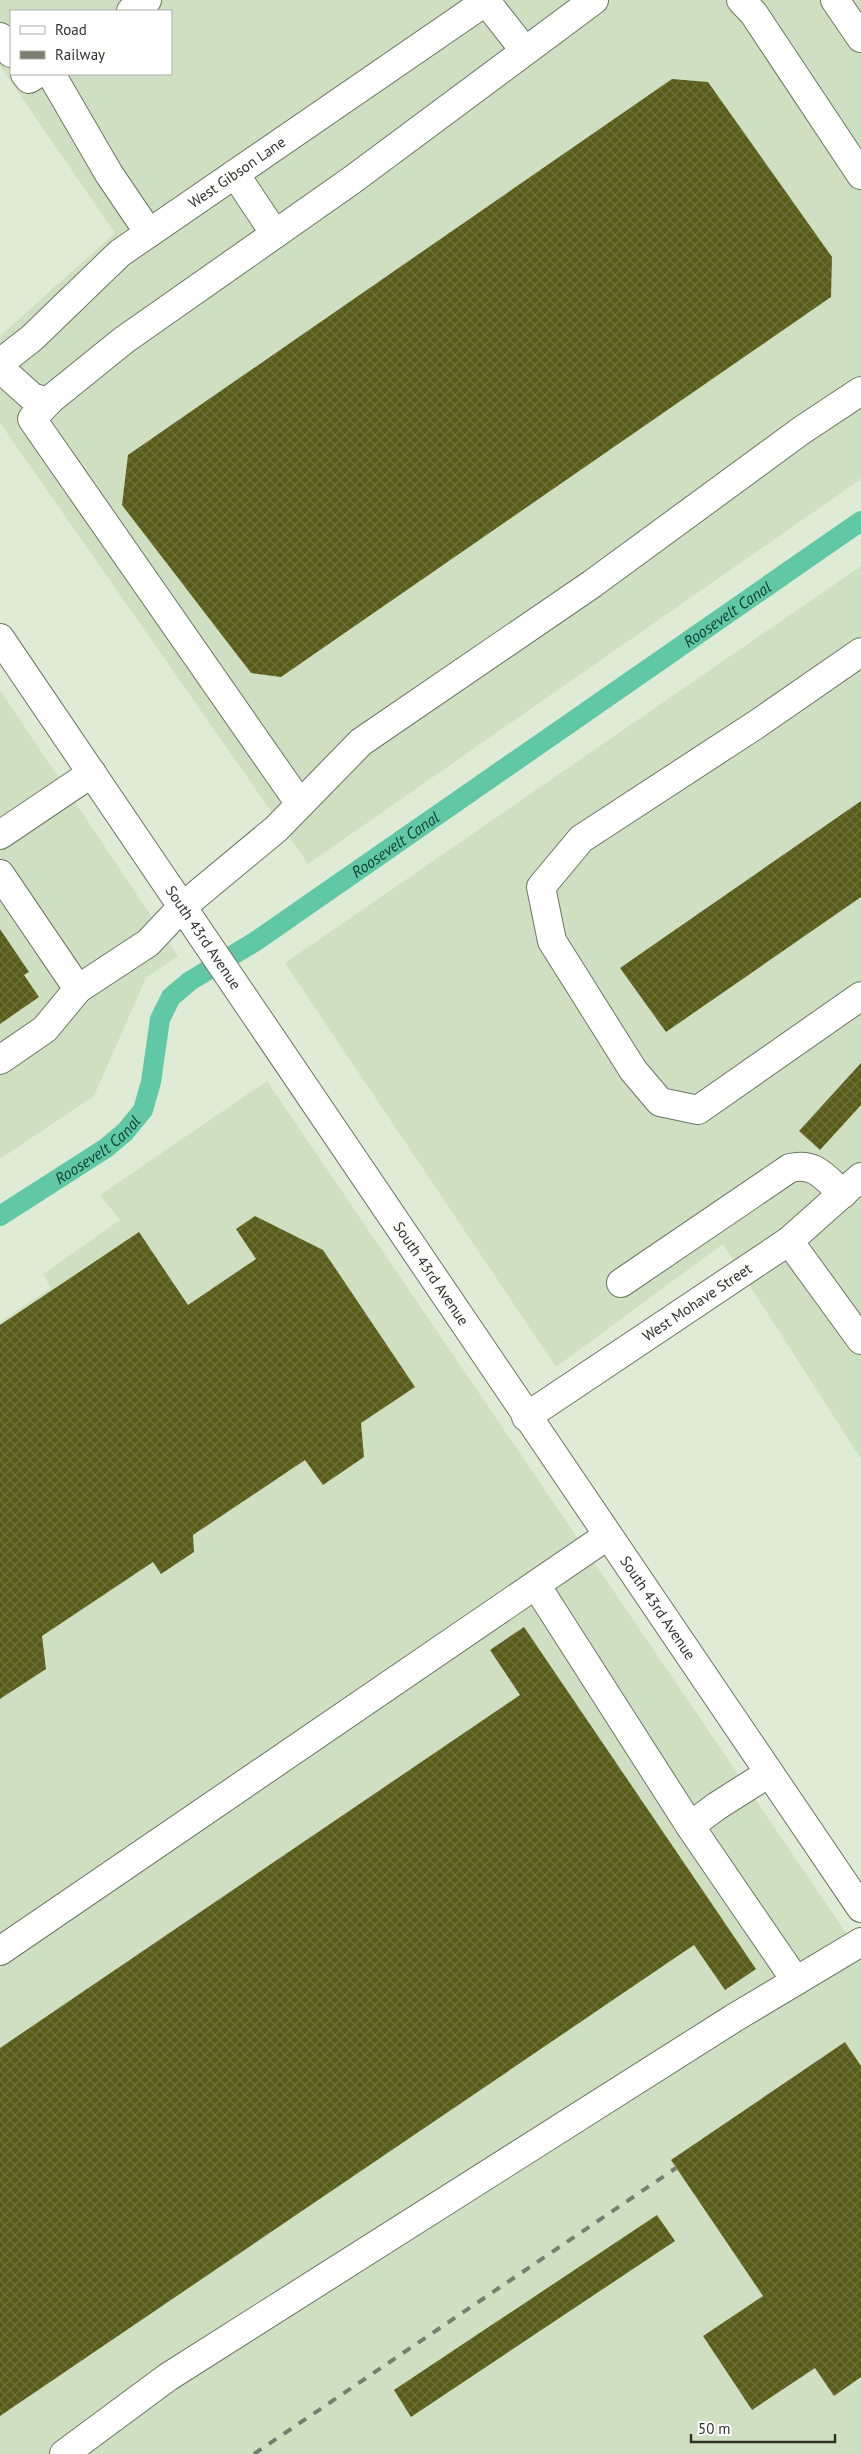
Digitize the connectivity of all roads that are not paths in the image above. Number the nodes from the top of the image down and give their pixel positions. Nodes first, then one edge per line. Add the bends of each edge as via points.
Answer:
1 (147, 0) edge
2 (486, 0) edge
3 (594, 0) edge
4 (741, 0) edge
5 (835, 0) edge
6 (132, 10) edge
7 (0, 37) edge
8 (861, 38) edge
9 (524, 51) junction
10 (10, 52) edge
11 (26, 75) edge
12 (35, 75) edge
13 (52, 75) edge
14 (235, 174) junction
15 (861, 175) edge
16 (150, 234) junction
17 (275, 234) junction
18 (0, 363) edge
19 (0, 368) edge
20 (861, 391) edge
21 (48, 402) junction
22 (0, 638) edge
23 (861, 652) edge
24 (92, 774) junction
25 (300, 804) junction
26 (0, 835) edge
27 (0, 874) edge
28 (182, 907) junction
29 (78, 989) junction
30 (861, 996) edge
31 (0, 1060) edge
32 (852, 1185) edge
33 (789, 1241) junction
34 (620, 1283) dead end
35 (861, 1340) edge
36 (526, 1418) junction
37 (607, 1536) junction
38 (536, 1585) junction
39 (769, 1773) junction
40 (690, 1826) junction
41 (861, 1908) edge
42 (861, 1942) edge
43 (0, 1951) edge
44 (796, 1981) junction
45 (64, 2454) edge

1 - 6 main road
2 - 9 main road
2 - 14 main road, West Gibson Lane
3 - 9 main road
4 - 15 main road via 754,14
5 - 8 main road
7 - 10 main road
9 - 17 main road
11 - 12 main road via 29,79
13 - 16 main road via 109,174
14 - 16 main road, West Gibson Lane
14 - 17 main road
16 - 18 main road, West Gibson Lane via 120,253 32,338
17 - 21 main road via 124,340
19 - 21 main road via 32,397
20 - 25 main road via 802,430 592,584 361,742
21 - 25 main road via 32,419
22 - 24 main road, South 43rd Avenue
23 - 30 main road via 581,839 541,887 552,941 633,1070 660,1102 698,1110
24 - 26 main road
24 - 28 main road, South 43rd Avenue
25 - 28 main road via 276,829
27 - 29 main road
28 - 29 main road via 148,944
28 - 36 main road, South 43rd Avenue
29 - 31 main road via 45,1029
32 - 33 main road, West Mohave Street
32 - 34 main road via 813,1167 790,1168
33 - 35 main road
33 - 36 main road, West Mohave Street
36 - 37 main road, South 43rd Avenue
37 - 38 main road
37 - 39 main road, South 43rd Avenue
38 - 40 main road
38 - 43 main road
39 - 40 main road
39 - 41 main road, South 43rd Avenue
40 - 44 main road
42 - 44 main road
44 - 45 main road via 168,2377

